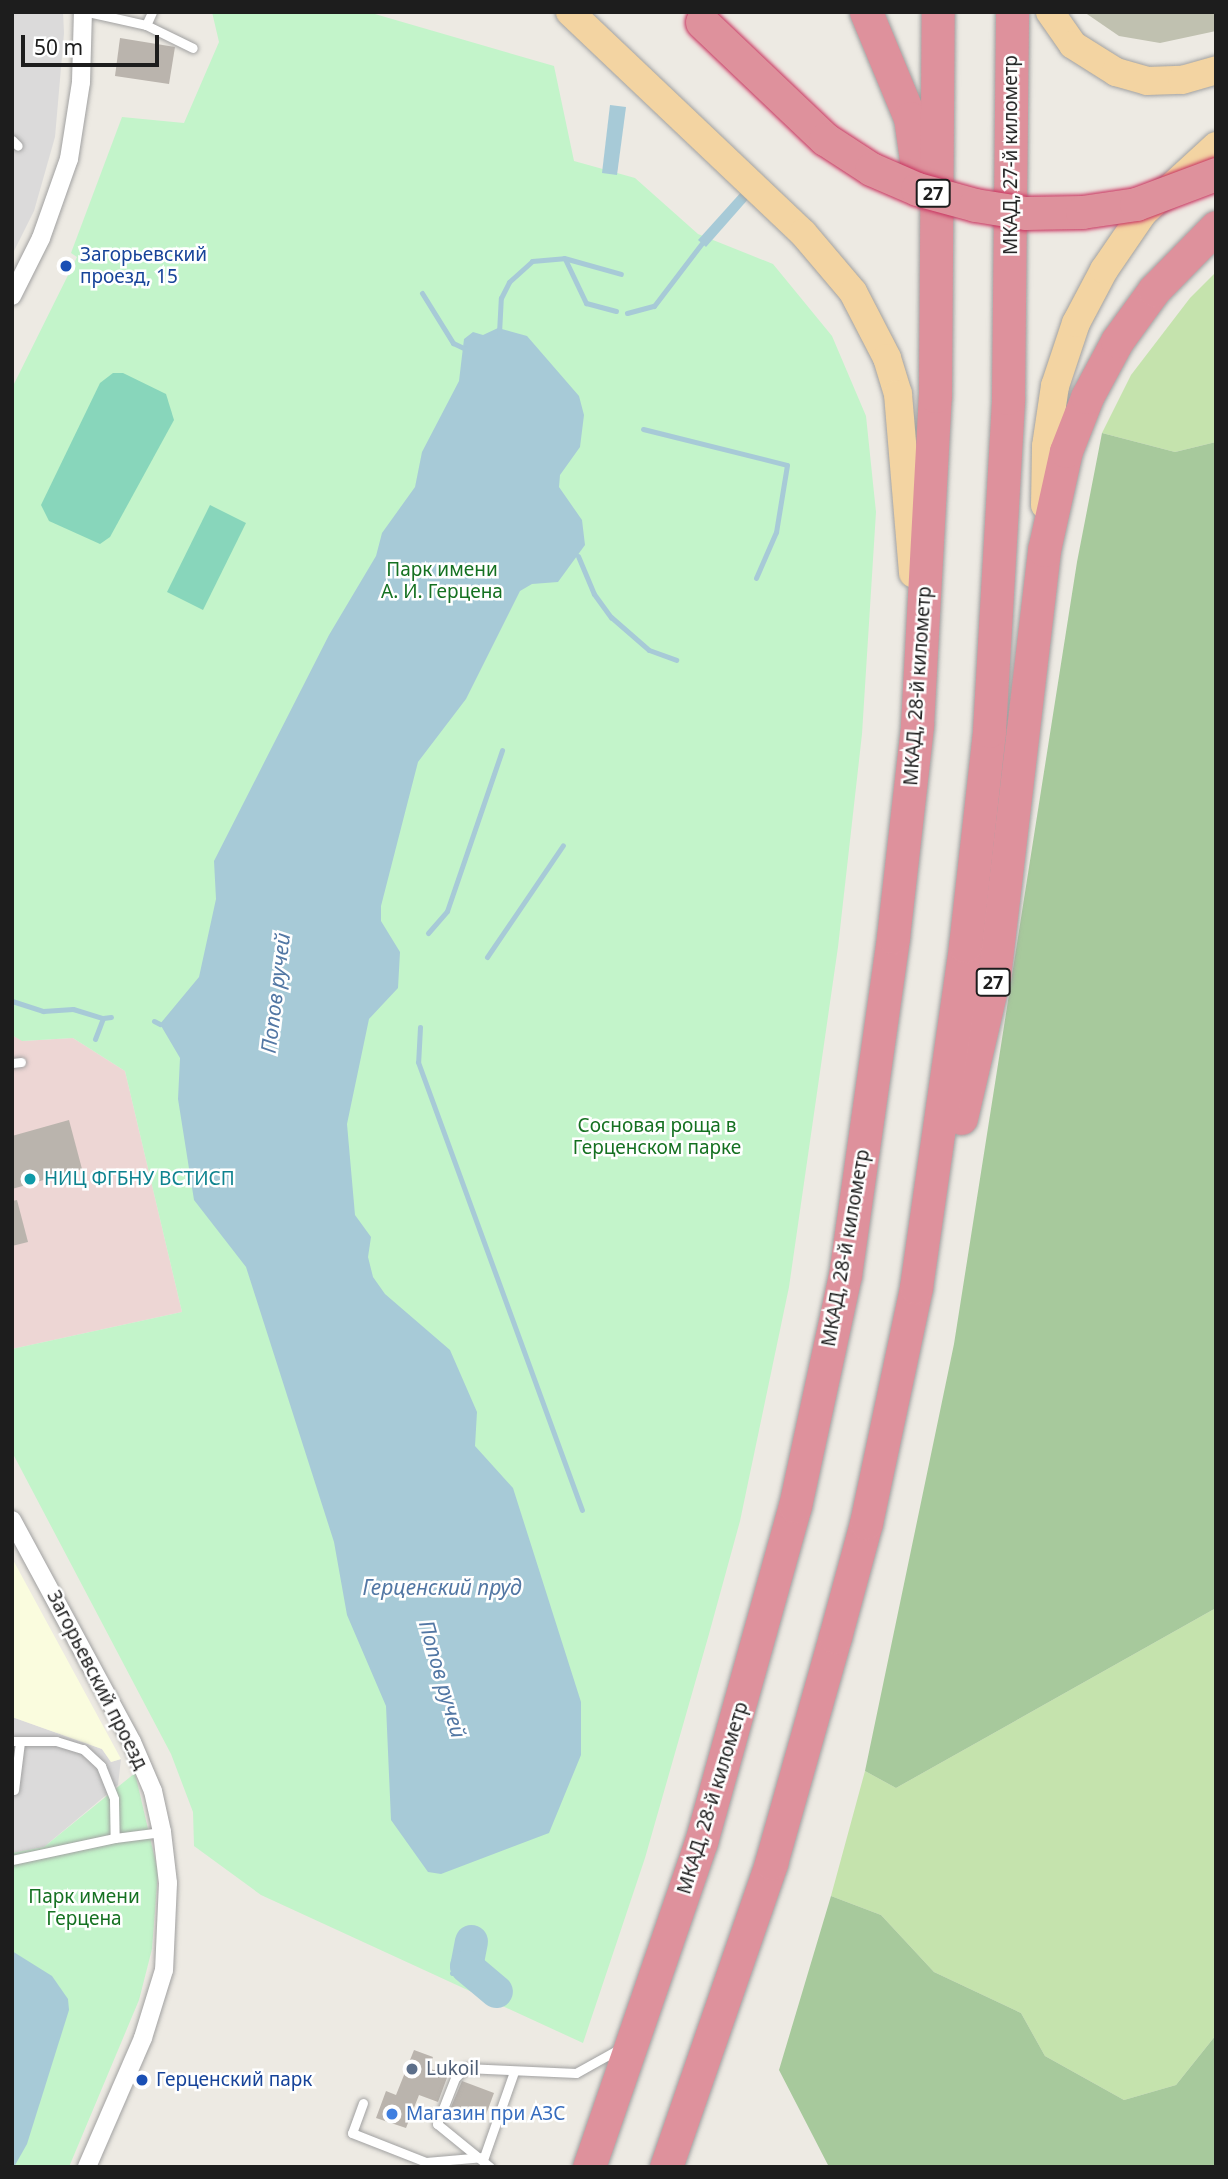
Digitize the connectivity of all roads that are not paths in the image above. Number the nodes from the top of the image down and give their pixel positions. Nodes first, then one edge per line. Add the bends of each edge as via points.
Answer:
1 (85, 12) edge
2 (152, 12) edge
3 (570, 12) edge
4 (866, 12) edge
5 (938, 12) edge
6 (1012, 12) edge
7 (1050, 12) edge
8 (697, 17) edge
9 (146, 25) junction
10 (193, 48) dead end
11 (1216, 71) edge
12 (1216, 146) edge
13 (1216, 174) edge
14 (1216, 227) edge
15 (12, 296) edge
16 (935, 396) junction
17 (1044, 550) junction
18 (916, 725) junction
19 (892, 1405) junction
20 (12, 1520) edge
21 (16, 1742) edge
22 (14, 1790) dead end
23 (162, 1832) junction
24 (115, 1838) junction
25 (12, 1860) edge
26 (636, 2039) junction
27 (514, 2072) junction
28 (363, 2103) dead end
29 (484, 2157) junction
30 (87, 2167) edge
31 (490, 2167) edge
32 (589, 2167) edge
33 (666, 2167) edge

1 - 9 lane
1 - 15 street via 81,82 69,159 41,238
2 - 9 lane
3 - 18 main road via 803,233 853,292 887,358 898,394 914,589
4 - 16 highway via 893,68 916,142
5 - 16 highway, МКАД, 28-й километр
6 - 19 highway, МКАД, 27-й километр via 1010,298 997,618 978,844 916,1287
7 - 11 main road via 1073,45 1116,72 1159,81
8 - 13 highway, 27, bridge via 825,139 871,169 917,189 1025,213 1082,212 1136,204
9 - 10 lane
12 - 17 main road via 1143,214 1104,270 1076,323 1055,386 1046,446
14 - 17 highway, 27 via 1154,290 1117,341 1093,386 1066,451
16 - 18 highway, МКАД, 28-й километр
17 - 19 highway, 27 via 995,976
18 - 26 highway, МКАД, 28-й километр via 876,1059 845,1275 821,1390 766,1618 701,1842
19 - 33 highway via 859,1549 771,1863
20 - 23 street, Загорьевский проезд via 132,1742 153,1791
21 - 22 lane
21 - 24 lane via 56,1741 83,1749 101,1766 114,1799
23 - 24 lane
23 - 30 street, Загорьевский проезд via 168,1883 164,1970 143,2038
24 - 25 lane
26 - 27 lane via 576,2073
26 - 32 highway, МКАД, 28-й километр
27 - 29 lane
27 - 29 lane via 465,2068 455,2078 437,2124
28 - 29 lane via 352,2133 426,2162
29 - 31 lane

